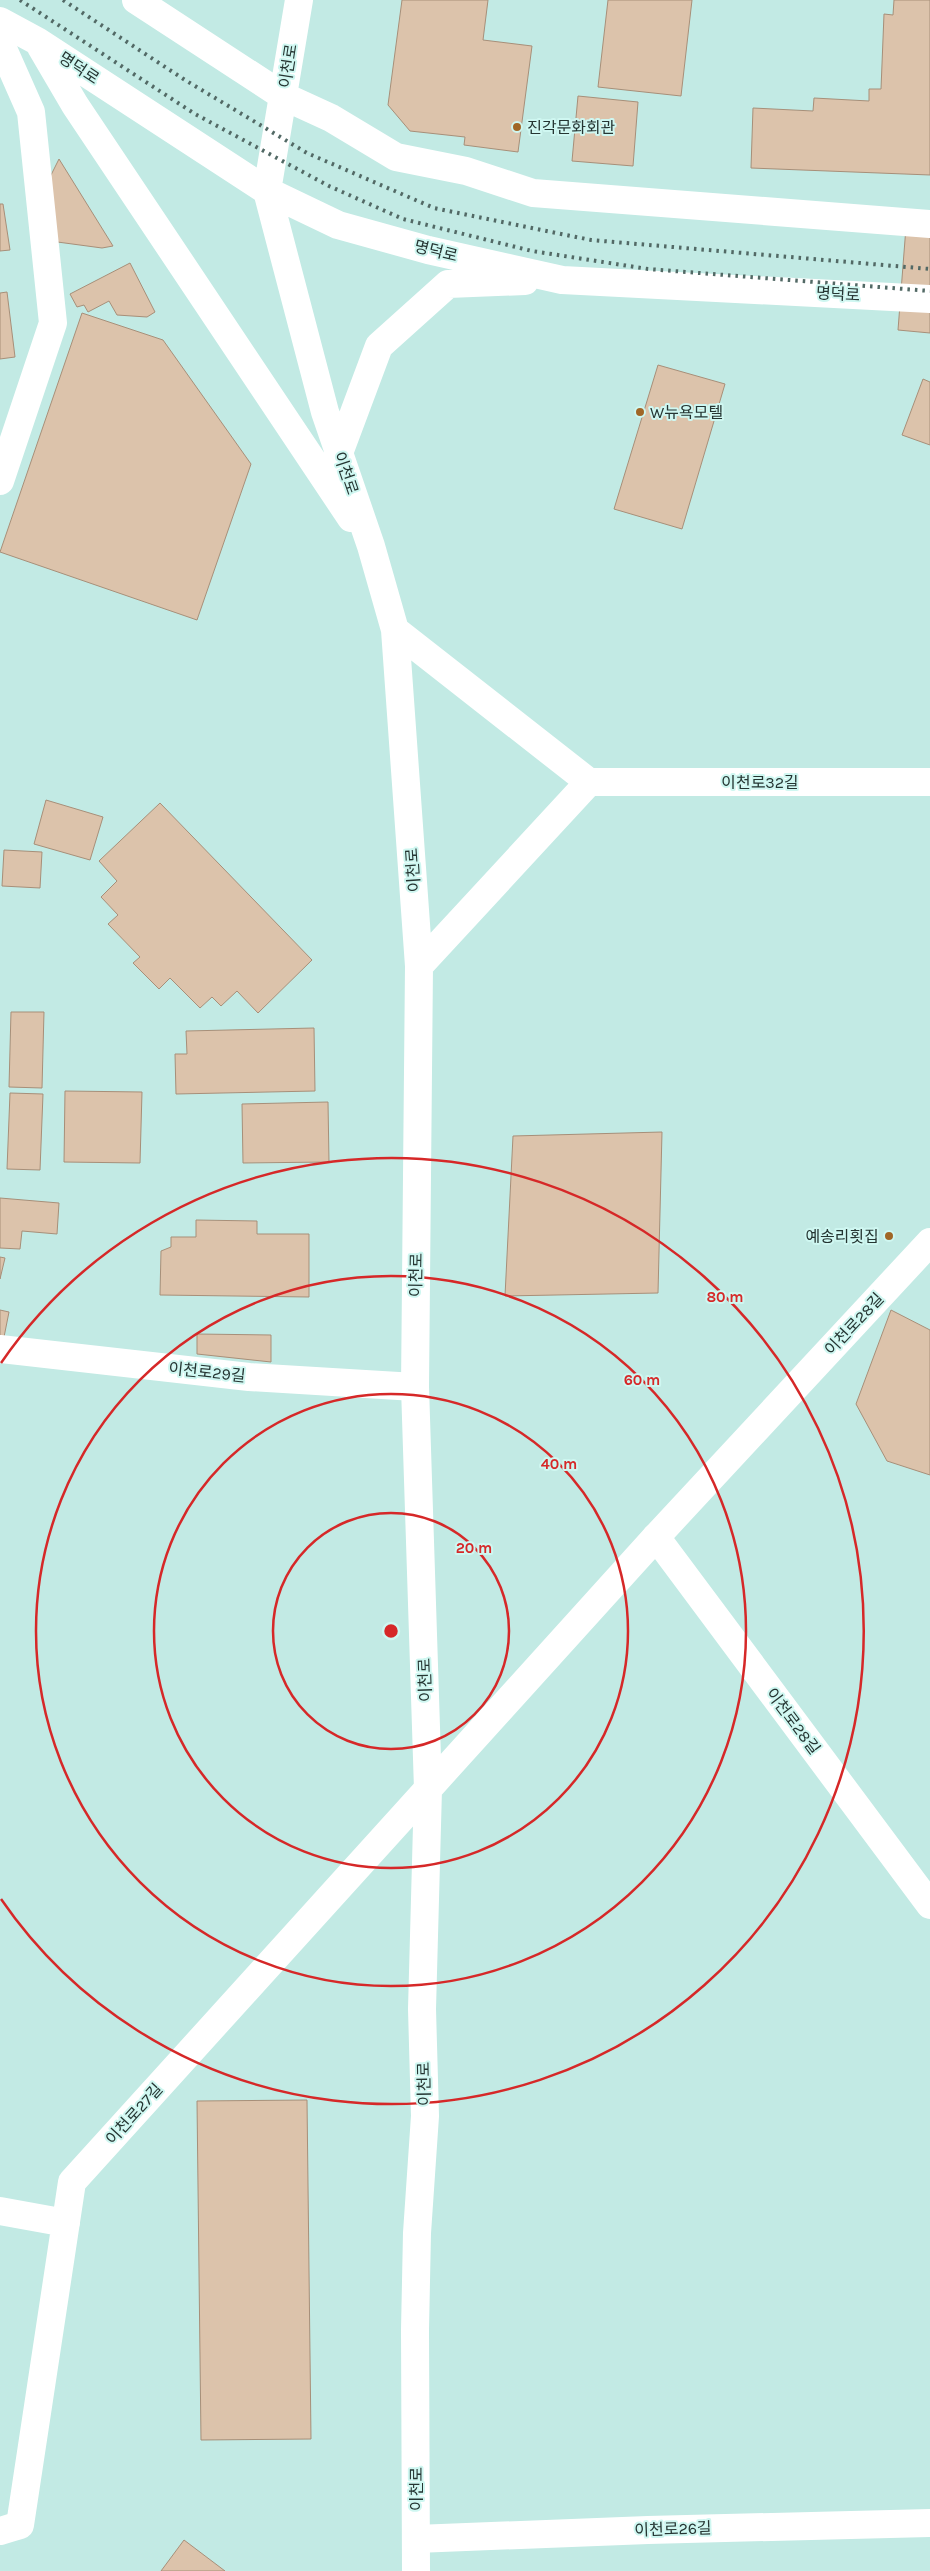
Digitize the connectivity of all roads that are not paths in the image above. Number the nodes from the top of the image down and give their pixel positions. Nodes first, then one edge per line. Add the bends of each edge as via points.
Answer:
1 (136, 0) edge
2 (298, 0) edge
3 (0, 21) edge
4 (37, 41) junction
5 (0, 42) edge
6 (283, 96) junction
7 (266, 191) junction
8 (930, 224) edge
9 (562, 280) junction
10 (930, 298) edge
11 (339, 453) junction
12 (0, 481) edge
13 (371, 546) junction
14 (395, 630) junction
15 (589, 782) junction
16 (930, 782) edge
17 (419, 966) junction
18 (930, 1242) edge
19 (0, 1349) edge
20 (415, 1387) junction
21 (656, 1537) junction
22 (428, 1789) junction
23 (930, 1900) edge
24 (930, 1905) edge
25 (0, 2211) edge
26 (66, 2223) junction
27 (930, 2523) edge
28 (10, 2528) edge
29 (416, 2539) junction
30 (416, 2571) edge

1 - 6 main road
2 - 6 main road, 이천로
3 - 4 main road, 명덕로
4 - 7 main road, 명덕로
4 - 13 main road via 75,105
5 - 12 main road via 32,112 53,322
6 - 7 main road, 이천로
6 - 8 main road via 331,118 396,157 466,171 533,192
7 - 9 main road, 명덕로 via 338,225 428,250
7 - 11 main road, 이천로
9 - 10 main road, 명덕로
9 - 11 main road via 448,284 379,346
11 - 13 main road, 이천로
13 - 14 main road, 이천로
14 - 15 main road
14 - 17 main road, 이천로
15 - 16 main road, 이천로32길
15 - 17 main road
17 - 20 main road, 이천로
18 - 21 main road, 이천로28길
19 - 20 main road, 이천로29길 via 250,1377
20 - 22 main road, 이천로
21 - 22 main road, 이천로28길
21 - 24 main road, 이천로28길
22 - 26 main road, 이천로27길 via 72,2182
22 - 29 main road, 이천로 via 422,2009 425,2116 416,2272
23 - 24 main road, 이천로28길
25 - 26 main road
26 - 28 main road, 이천로27길
27 - 29 main road, 이천로26길
29 - 30 main road, 이천로

